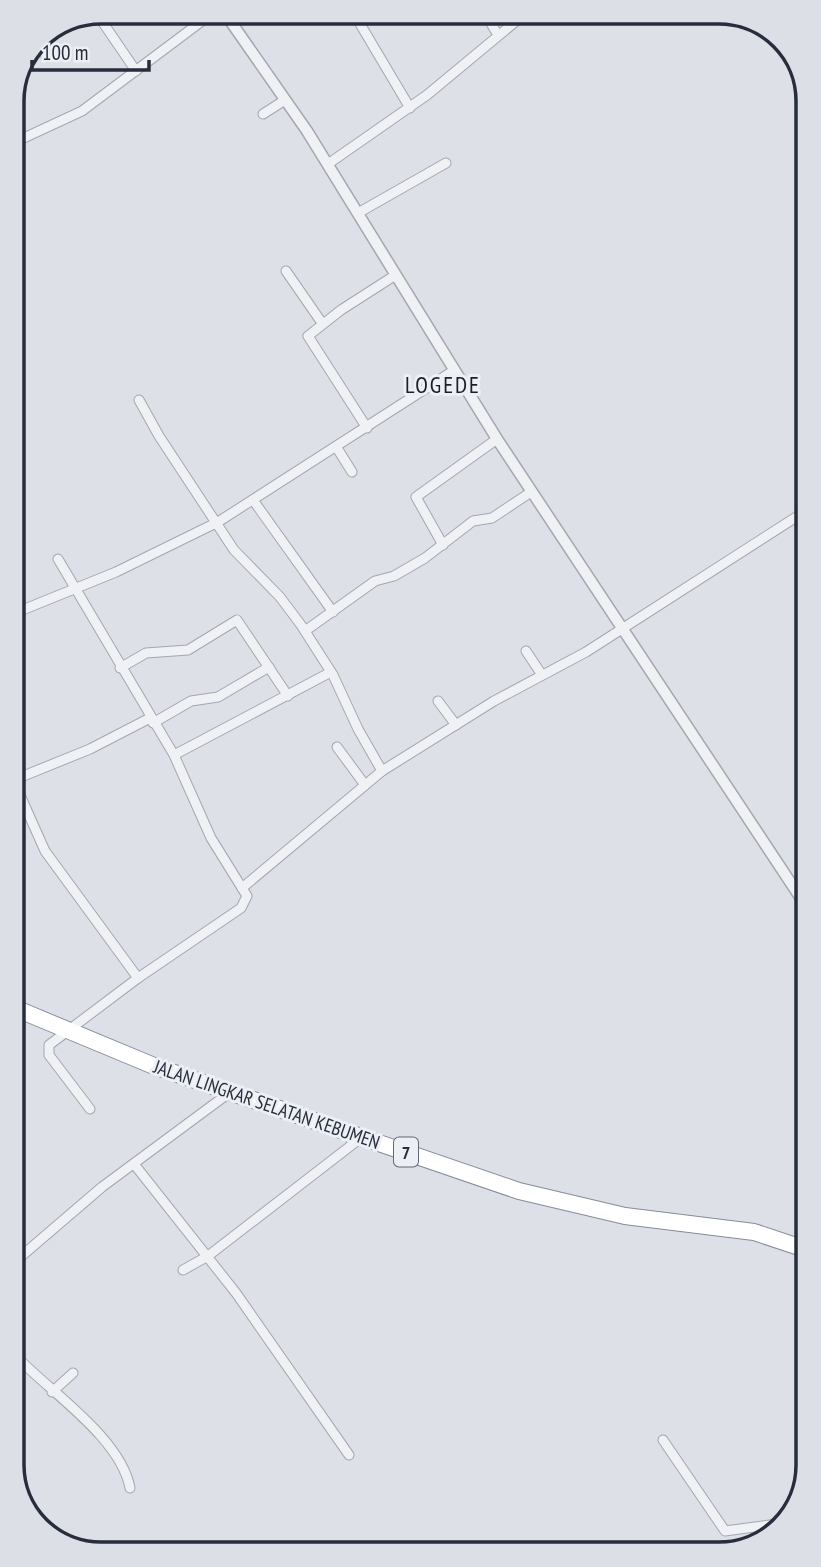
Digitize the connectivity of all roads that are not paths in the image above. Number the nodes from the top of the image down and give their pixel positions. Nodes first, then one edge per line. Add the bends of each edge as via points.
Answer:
1 (104, 24) edge
2 (198, 24) edge
3 (232, 24) edge
4 (360, 24) edge
5 (492, 25) edge
6 (511, 25) edge
7 (498, 35) junction
8 (43, 52) edge
9 (48, 57) dead end
10 (136, 71) junction
11 (285, 100) junction
12 (410, 108) junction
13 (263, 114) dead end
14 (25, 137) edge
15 (446, 163) dead end
16 (328, 164) junction
17 (358, 213) junction
18 (286, 271) dead end
19 (394, 276) junction
20 (322, 323) junction
21 (453, 371) junction
22 (139, 400) dead end
23 (367, 428) junction
24 (497, 439) junction
25 (337, 447) junction
26 (352, 472) dead end
27 (531, 492) junction
28 (253, 500) junction
29 (797, 516) edge
30 (218, 523) junction
31 (443, 545) junction
32 (58, 559) dead end
33 (75, 589) junction
34 (25, 609) edge
35 (333, 611) junction
36 (623, 628) junction
37 (305, 631) junction
38 (526, 651) dead end
39 (120, 667) junction
40 (269, 667) junction
41 (331, 672) junction
42 (542, 676) junction
43 (288, 696) junction
44 (438, 701) dead end
45 (152, 721) junction
46 (456, 725) junction
47 (337, 747) dead end
48 (174, 755) junction
49 (382, 771) junction
50 (25, 776) edge
51 (365, 785) junction
52 (24, 804) edge
53 (242, 888) junction
54 (797, 892) edge
55 (138, 978) junction
56 (24, 1012) edge
57 (69, 1032) junction
58 (229, 1093) junction
59 (90, 1108) dead end
60 (363, 1136) junction
61 (134, 1164) junction
62 (797, 1246) edge
63 (24, 1252) edge
64 (208, 1256) junction
65 (183, 1270) dead end
66 (24, 1364) edge
67 (73, 1373) dead end
68 (52, 1392) junction
69 (663, 1440) dead end
70 (349, 1455) dead end
71 (131, 1488) dead end
72 (767, 1525) edge

1 - 10 street
2 - 10 street
3 - 11 street
4 - 12 street
5 - 7 street
6 - 7 street
7 - 12 street
8 - 9 street
10 - 14 street via 82,111
11 - 13 street
11 - 16 street
12 - 16 street
15 - 17 street
16 - 17 street
17 - 19 street
18 - 20 street
19 - 20 street
19 - 21 street
20 - 23 street via 308,339
21 - 23 street
21 - 24 street
22 - 30 street
23 - 25 street
24 - 27 street
24 - 31 street via 415,498
25 - 26 street
25 - 28 street
27 - 31 street via 492,518 472,521
27 - 36 street
28 - 30 street
28 - 35 street
29 - 36 street
30 - 33 street
30 - 37 street via 234,550 280,597
31 - 35 street via 394,576 375,581
32 - 33 street
33 - 34 street
33 - 39 street
35 - 37 street
36 - 42 street
36 - 54 street
37 - 41 street
38 - 42 street
39 - 40 street via 146,653 188,650 237,620
39 - 45 street
40 - 43 street
40 - 45 street via 218,697 191,701
41 - 43 street
41 - 49 street
42 - 46 street
43 - 48 street
44 - 46 street
45 - 48 street
45 - 50 street
46 - 49 street
47 - 51 street
48 - 53 street via 211,838
49 - 51 street
51 - 53 street
52 - 55 street via 46,851
53 - 55 street via 247,900 241,908
55 - 57 street
56 - 57 highway, JALAN LINGKAR SELATAN KEBUMEN / 7
57 - 58 highway, JALAN LINGKAR SELATAN KEBUMEN / 7
57 - 59 street via 49,1045 48,1052
58 - 60 highway, JALAN LINGKAR SELATAN KEBUMEN / 7
58 - 61 street
60 - 62 highway, JALAN LINGKAR SELATAN KEBUMEN / 7 via 466,1174 569,1204 754,1232
60 - 64 street
61 - 63 street
61 - 64 street
64 - 65 street
64 - 70 street
66 - 68 street
67 - 68 street
68 - 71 street via 110,1447
69 - 72 street via 725,1531

